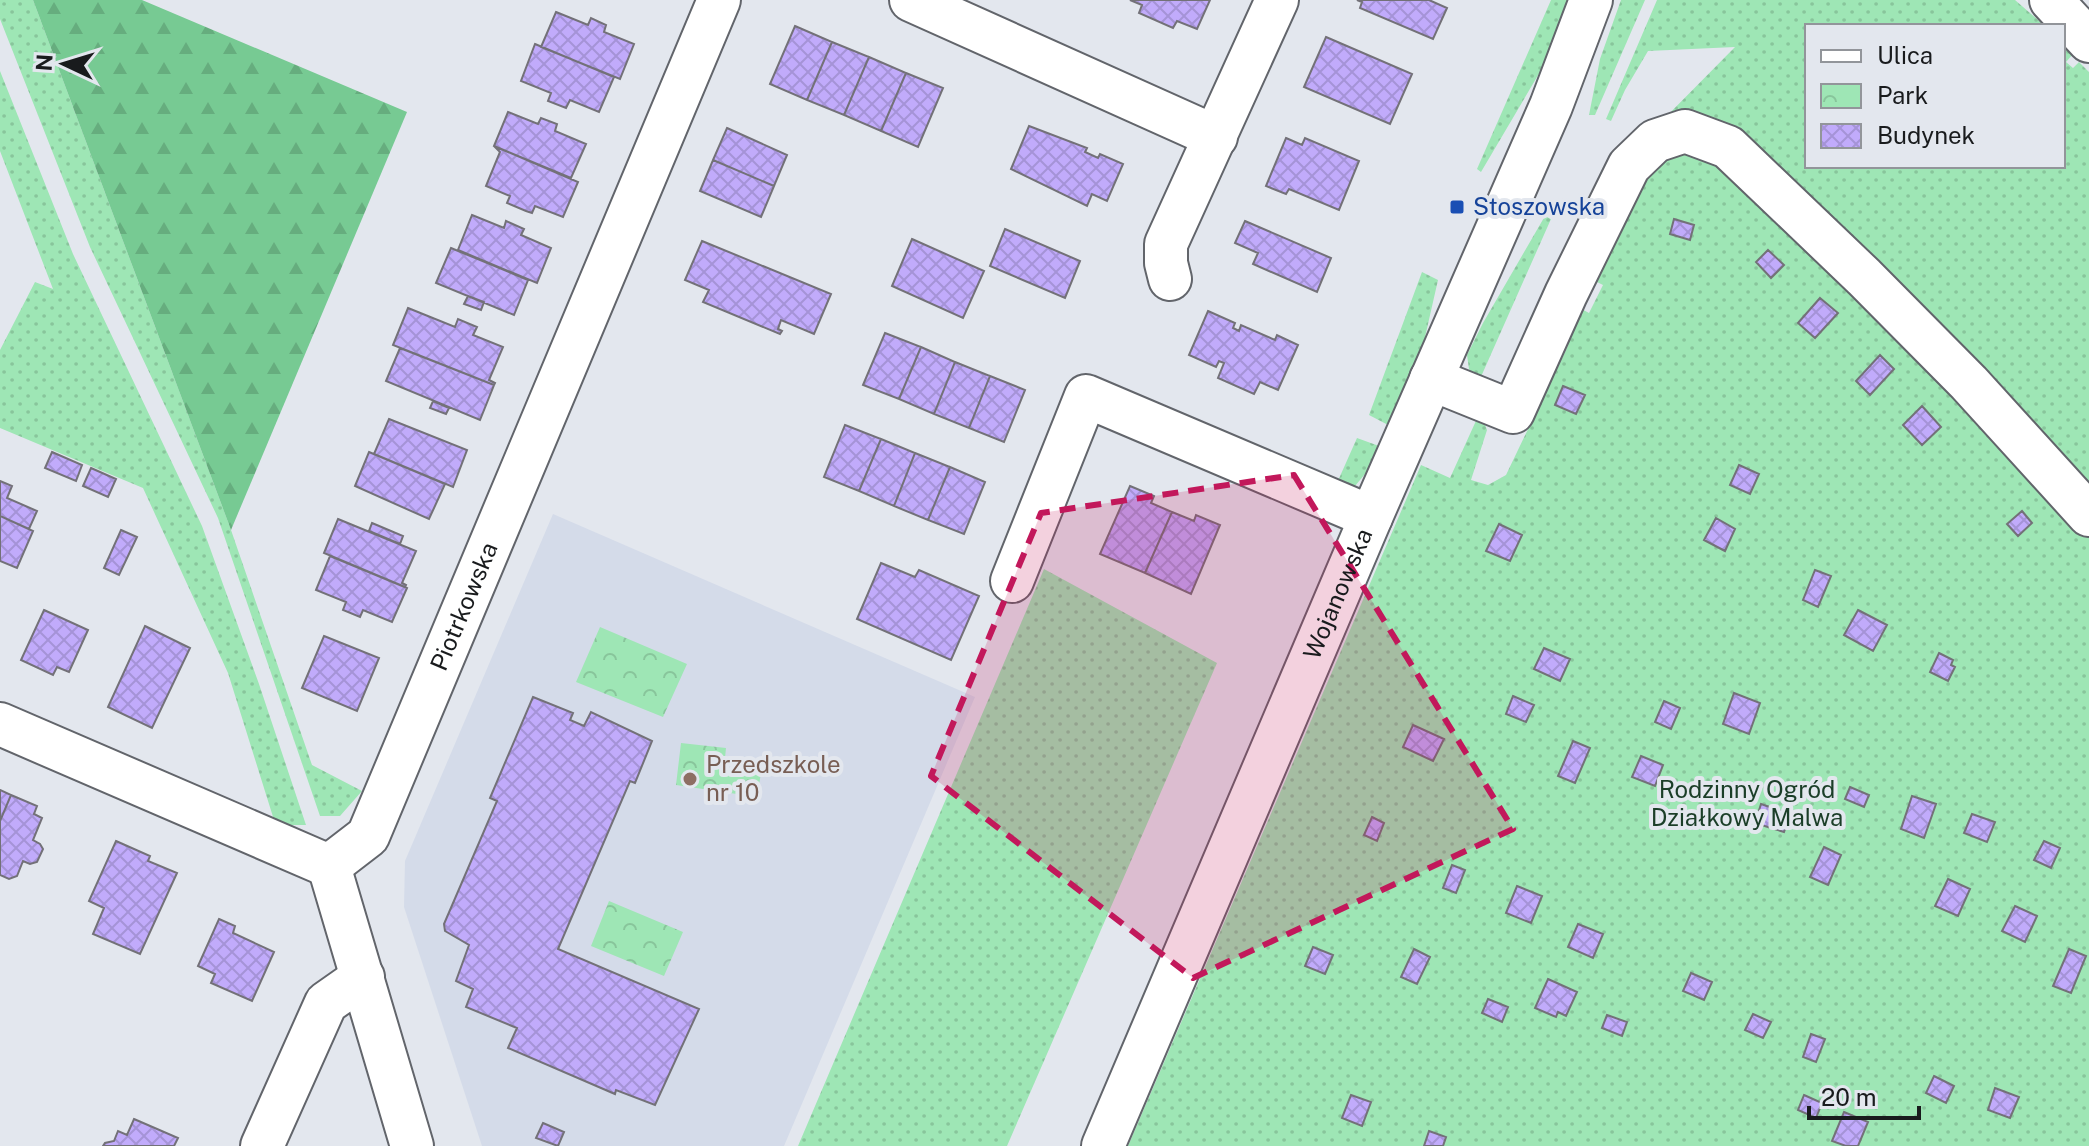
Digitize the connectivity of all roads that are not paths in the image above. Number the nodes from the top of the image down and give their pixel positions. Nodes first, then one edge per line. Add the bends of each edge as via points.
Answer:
1 (719, 0) edge
2 (911, 0) edge
3 (1277, 0) edge
4 (1591, 0) edge
5 (1602, 0) edge
6 (2051, 0) edge
7 (2089, 41) edge
8 (1577, 42) junction
9 (1216, 137) junction
10 (1168, 261) dead end
11 (1431, 379) junction
12 (2089, 515) edge
13 (1371, 517) junction
14 (1012, 581) dead end
15 (0, 724) edge
16 (329, 866) junction
17 (363, 977) junction
18 (262, 1146) edge
19 (412, 1146) edge
20 (1103, 1146) edge

1 - 16 street, Piotrkowska via 368,836
2 - 9 street
3 - 9 street
4 - 8 street, Wojanowska
5 - 8 street, Wojanowska
6 - 7 street
8 - 11 street, Wojanowska
9 - 10 street
11 - 12 street via 1513,412 1629,166 1655,141 1685,131 1728,147 1969,383
11 - 13 street, Wojanowska
13 - 14 street via 1086,396
13 - 20 street, Wojanowska
15 - 16 street
16 - 17 street
17 - 18 street via 326,1003
17 - 19 street

